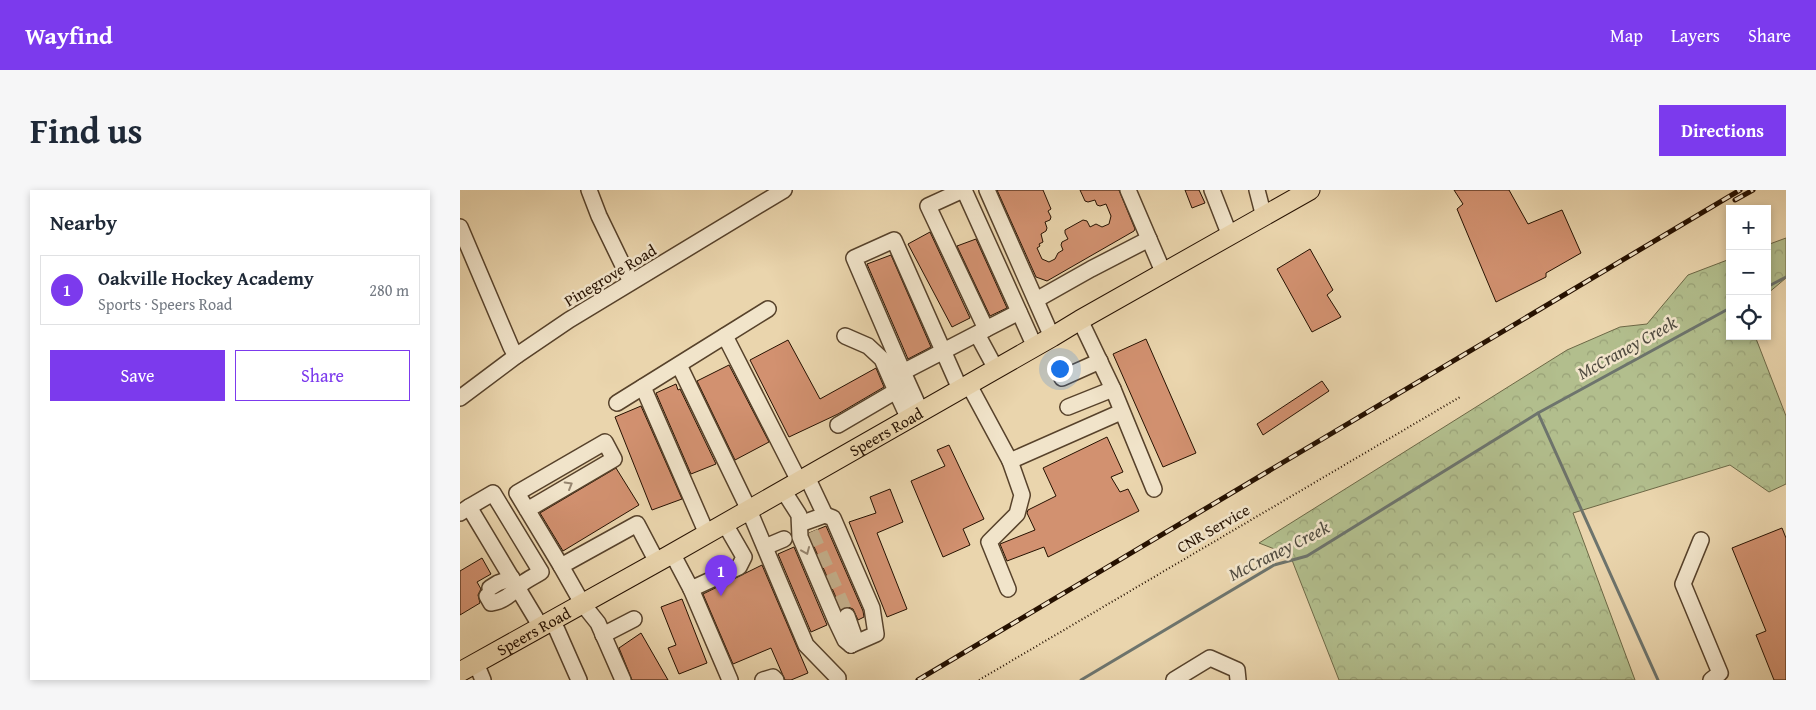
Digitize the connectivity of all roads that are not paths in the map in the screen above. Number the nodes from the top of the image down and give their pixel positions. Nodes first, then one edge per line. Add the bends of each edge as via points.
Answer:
1 (589, 190) edge
2 (784, 190) edge
3 (963, 190) edge
4 (986, 190) edge
5 (1128, 190) edge
6 (1212, 190) edge
7 (1257, 190) edge
8 (1310, 190) edge
9 (1264, 217) junction
10 (460, 227) edge
11 (1230, 236) junction
12 (1149, 239) junction
13 (464, 252) edge
14 (1164, 274) junction
15 (632, 282) junction
16 (1036, 300) junction
17 (768, 309) dead end
18 (1019, 312) junction
19 (1080, 320) junction
20 (982, 332) junction
21 (726, 336) junction
22 (844, 336) dead end
23 (1052, 337) junction
24 (1035, 347) junction
25 (943, 351) junction
26 (516, 356) junction
27 (1100, 361) junction
28 (679, 365) junction
29 (996, 369) junction
30 (903, 372) junction
31 (1062, 378) dead end
32 (643, 387) junction
33 (965, 387) junction
34 (1113, 389) junction
35 (896, 391) junction
36 (460, 398) edge
37 (618, 403) dead end
38 (1068, 407) dead end
39 (1121, 412) junction
40 (915, 415) junction
41 (838, 425) dead end
42 (1010, 461) junction
43 (796, 483) junction
44 (1154, 489) dead end
45 (464, 510) edge
46 (527, 510) junction
47 (749, 510) junction
48 (825, 515) junction
49 (725, 524) junction
50 (806, 526) junction
51 (707, 534) junction
52 (784, 539) dead end
53 (1702, 540) dead end
54 (765, 547) junction
55 (665, 558) junction
56 (561, 566) junction
57 (515, 584) junction
58 (691, 589) junction
59 (1008, 589) dead end
60 (489, 592) dead end
61 (582, 603) junction
62 (847, 616) tunnel mouth
63 (634, 619) dead end
64 (547, 624) junction
65 (603, 635) junction
66 (851, 645) junction
67 (473, 672) edge
68 (838, 678) dead end
69 (579, 680) edge
70 (623, 680) edge
71 (730, 680) edge
72 (763, 680) edge
73 (776, 680) edge
74 (1174, 680) edge
75 (1238, 680) edge
76 (1712, 680) edge

1 - 15 street
2 - 15 street, Pinegrove Road
3 - 18 street
3 - 20 street via 928,206
4 - 16 street
5 - 12 street
6 - 11 street
7 - 9 street
8 - 9 main road, Speers Road
9 - 11 main road, Speers Road
10 - 13 street
11 - 14 main road, Speers Road
12 - 14 street
12 - 16 street
13 - 26 street
14 - 19 main road, Speers Road
15 - 26 street, Pinegrove Road
16 - 23 street
17 - 21 street
18 - 20 street
18 - 24 street
19 - 23 main road, Speers Road
19 - 27 street
20 - 25 street
20 - 29 street
21 - 28 street
21 - 43 street
22 - 35 street via 868,346 882,360
23 - 24 main road, Speers Road
24 - 29 main road, Speers Road
25 - 30 street
25 - 30 street via 894,240 854,258
25 - 33 street
26 - 36 street, Pinegrove Road
27 - 31 street
27 - 34 street
28 - 32 street
28 - 47 street
29 - 33 main road, Speers Road
30 - 40 street
32 - 37 street
32 - 51 street
33 - 40 main road, Speers Road
33 - 42 street
34 - 38 street
34 - 39 street
35 - 40 street
35 - 41 street
39 - 42 street
39 - 44 street
40 - 43 main road, Speers Road
42 - 59 street via 1022,495 1017,514 989,542
43 - 47 main road, Speers Road
43 - 48 street
43 - 50 street via 799,515
45 - 57 street
45 - 57 street via 493,493 541,572 522,584
46 -> 46 street via 614,459 605,442 517,493
46 - 56 street
47 - 49 main road, Speers Road
47 - 54 street
48 - 50 street
48 - 66 street via 833,518 872,608 876,634
49 - 51 main road, Speers Road
49 - 58 street via 744,557 739,567
50 -> 66 street via 800,537 838,626
51 - 55 main road, Speers Road
52 - 54 street
53 - 76 street via 1683,584 1720,673
54 - 68 street via 806,645
55 - 56 street via 637,524
55 - 58 street
55 - 61 main road, Speers Road
56 - 61 street
57 - 60 street via 498,602 491,603
57 - 64 street
58 - 71 street
61 - 64 main road, Speers Road
61 - 65 street
62 - 66 street via 854,636
63 - 65 street
64 - 67 main road, Speers Road
64 - 69 street
65 - 70 street
72 - 73 street via 773,677
74 - 75 street via 1210,658 1237,670

